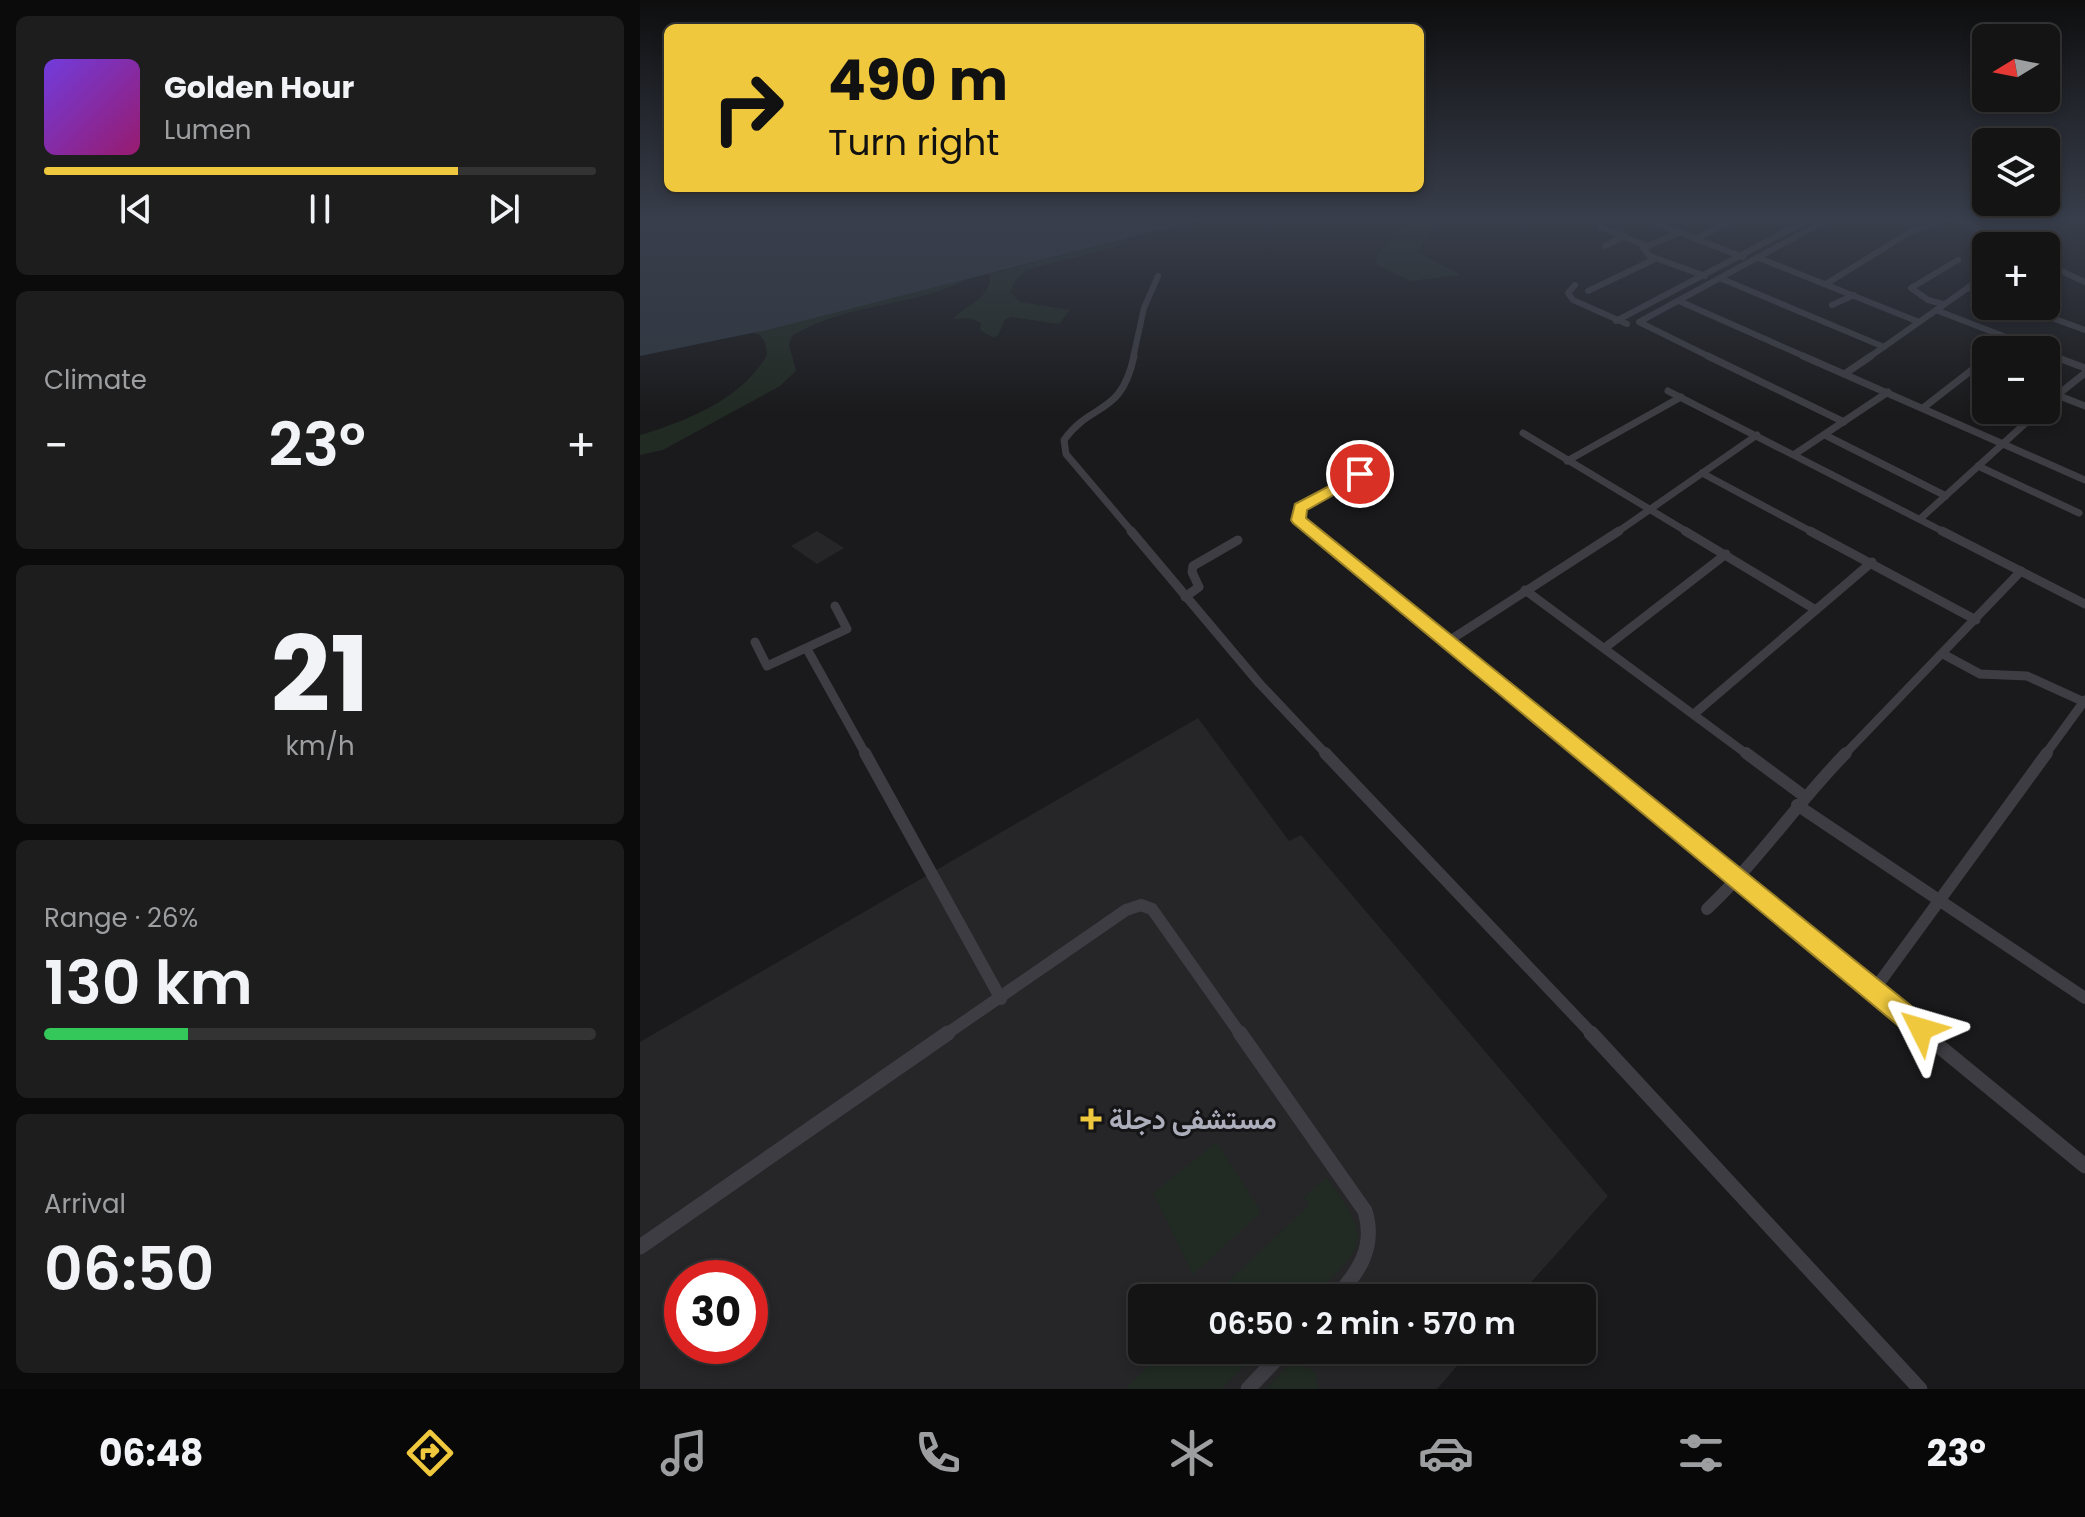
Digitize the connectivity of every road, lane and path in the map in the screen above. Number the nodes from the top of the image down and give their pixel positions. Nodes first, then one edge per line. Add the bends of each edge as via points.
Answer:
1 (1155, 283) edge
2 (1610, 283) edge
3 (1688, 283) edge
4 (1714, 283) edge
5 (1727, 283) edge
6 (1823, 283) edge
7 (1920, 283) edge
8 (1826, 284) joint
9 (1972, 285) edge
10 (1968, 288) junction
11 (1972, 289) edge
12 (1854, 295) junction
13 (1679, 301) junction
14 (1943, 304) junction
15 (1832, 305) dead end
16 (1936, 310) junction
17 (2058, 320) edge
18 (1616, 321) junction
19 (1919, 322) junction
20 (1627, 324) dead end
21 (2085, 330) edge
22 (2004, 336) edge
23 (1884, 347) junction
24 (2060, 359) edge
25 (1972, 370) edge
26 (2085, 370) edge
27 (1846, 373) junction
28 (1668, 391) dead end
29 (1888, 392) junction
30 (2060, 392) edge
31 (2060, 396) edge
32 (1681, 397) junction
33 (2085, 406) edge
34 (1923, 408) junction
35 (1844, 422) junction
36 (2024, 424) edge
37 (1523, 433) dead end
38 (1757, 435) junction
39 (1825, 435) junction
40 (2003, 443) junction
41 (1795, 454) junction
42 (1567, 461) junction
43 (1978, 466) junction
44 (1702, 473) junction
45 (1360, 474) dead end
46 (2085, 480) edge
47 (1946, 496) junction
48 (1650, 511) junction
49 (2079, 513) dead end
50 (1920, 519) junction
51 (1238, 540) dead end
52 (1726, 554) junction
53 (1872, 562) junction
54 (2021, 571) junction
55 (1525, 590) junction
56 (1185, 597) junction
57 (2085, 604) edge
58 (835, 606) dead end
59 (1816, 610) junction
60 (1976, 620) junction
61 (755, 642) dead end
62 (1447, 642) junction
63 (1606, 647) junction
64 (807, 649) junction
65 (1943, 654) junction
66 (2084, 701) edge
67 (1694, 714) junction
68 (1801, 800) junction
69 (1739, 879) junction
70 (1940, 898) junction
71 (1707, 909) dead end
72 (1874, 990) junction
73 (2085, 998) edge
74 (1001, 999) junction
75 (2085, 1166) edge
76 (640, 1247) edge
77 (1349, 1284) edge
78 (1272, 1364) edge
79 (1248, 1389) edge
80 (1920, 1389) edge

1 - 56 street via 1144,308 1129,379 1117,398 1069,433 1064,446
2 - 18 street via 1591,293 1572,284 1568,291 1573,300
3 - 18 street
4 - 13 street
5 - 23 street
6 - 8 street
7 - 14 street via 1911,288
8 - 12 street
9 - 10 street
10 - 11 street
10 - 14 street
12 - 15 street
12 - 19 street
13 - 27 street
13 - 35 street via 1639,323
14 - 16 street
16 - 19 street
16 - 22 street
17 - 21 street
18 - 20 street
19 - 23 street
23 - 27 street
24 - 26 street
25 - 34 street
26 - 30 street
27 - 29 street
28 - 32 street
29 - 34 street
29 - 35 street
31 - 33 street
32 - 38 street
32 - 42 street
34 - 40 street
35 - 39 street
36 - 40 street
37 - 42 street
38 - 41 street
38 - 44 street
39 - 41 street
39 - 47 street
40 - 43 street
40 - 46 street
41 - 50 street
42 - 48 street
43 - 47 street
43 - 49 street
44 - 48 street
44 - 53 street
45 - 62 street via 1300,507 1298,520
47 - 50 street
48 - 52 street
48 - 55 street
50 - 54 street
51 - 56 street via 1193,566 1199,587
52 - 59 street
52 - 63 street
53 - 59 street
53 - 60 street
54 - 57 street
54 - 60 street
55 - 62 street
55 - 63 street
56 - 80 street via 1259,683
58 - 64 street via 847,629
59 - 67 street
60 - 65 street
61 - 64 street via 767,666
62 - 69 street
63 - 67 street
64 - 74 street
65 - 66 street via 1980,674 2027,676
65 - 68 street
66 - 70 street
67 - 68 street
68 - 69 street
68 - 70 street
69 - 71 street
69 - 72 street
70 - 72 street
70 - 73 street
72 - 75 street
74 - 76 street
74 - 77 street via 1126,910 1141,905 1152,909 1365,1211 1370,1224 1368,1251
78 - 79 street

